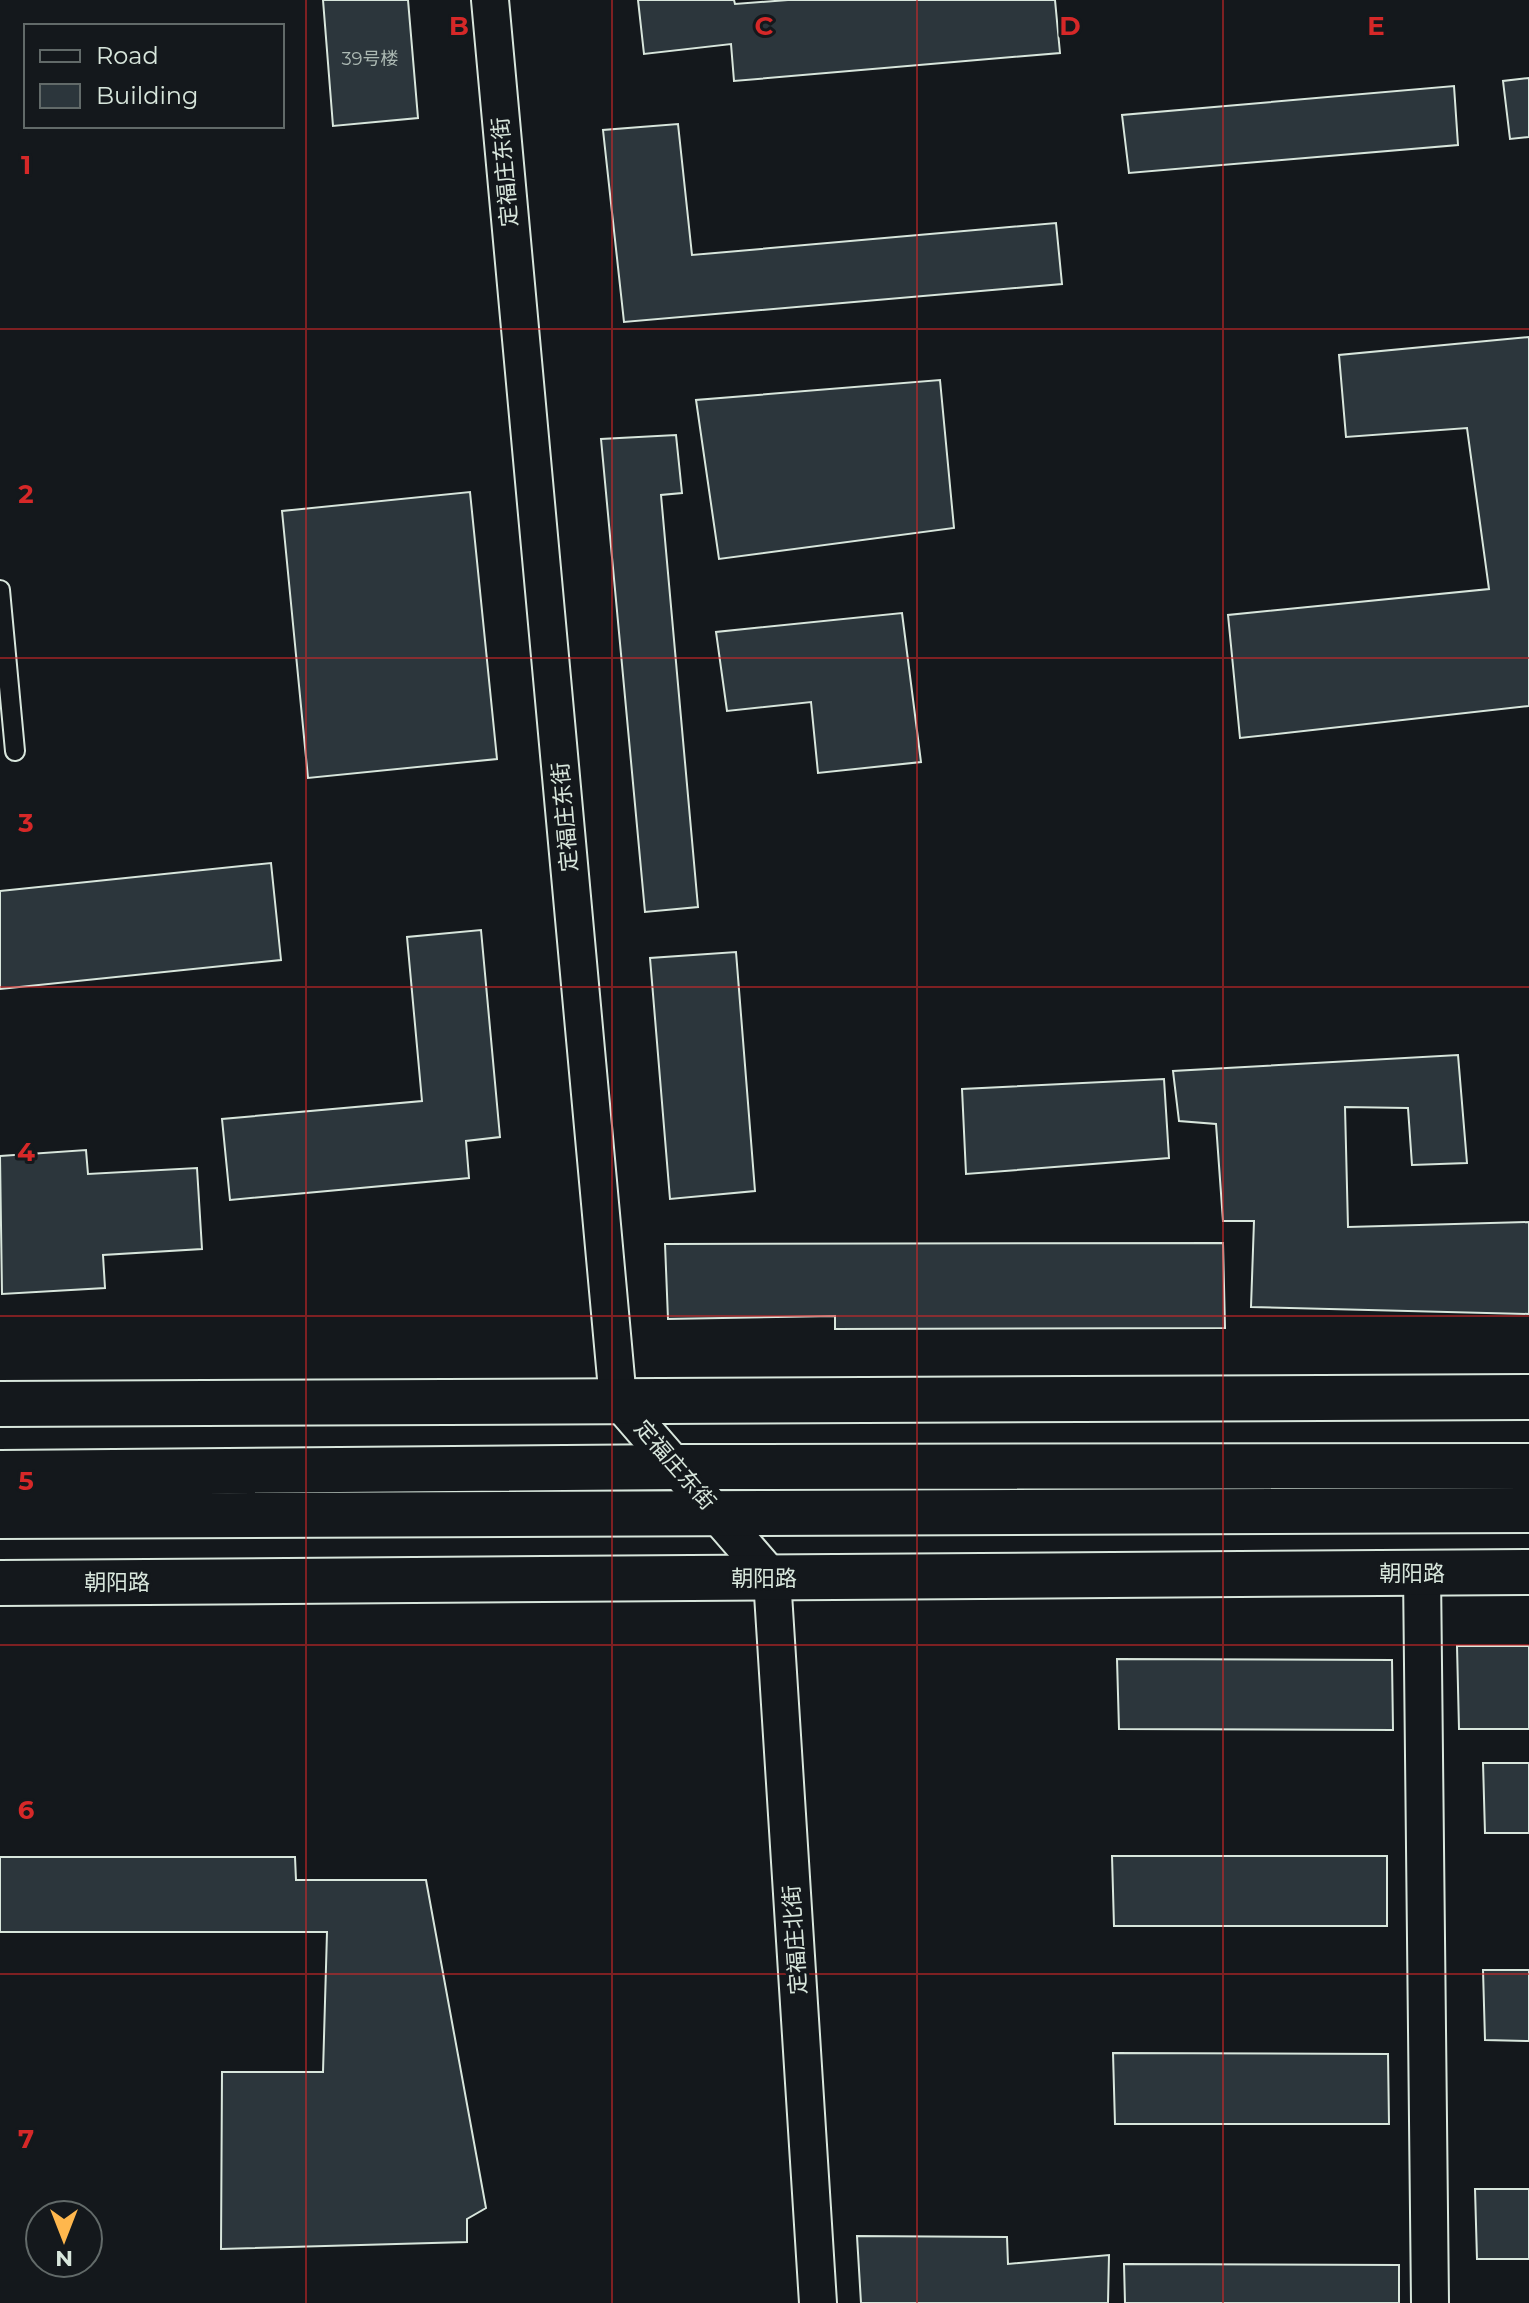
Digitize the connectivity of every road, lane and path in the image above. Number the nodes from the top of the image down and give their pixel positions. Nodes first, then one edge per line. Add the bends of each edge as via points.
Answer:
1 (490, 0) edge
2 (0, 590) edge
3 (15, 751) dead end
4 (1529, 1397) edge
5 (618, 1400) junction
6 (0, 1404) edge
7 (1529, 1466) edge
8 (677, 1467) junction
9 (0, 1473) edge
10 (1529, 1510) edge
11 (719, 1515) junction
12 (0, 1516) edge
13 (1529, 1572) edge
14 (1422, 1573) junction
15 (772, 1578) junction
16 (0, 1583) edge
17 (818, 2303) edge
18 (1430, 2303) edge

1 - 5 street, 定福庄东街
2 - 3 lane
4 - 5 main road
5 - 6 main road
5 - 8 street, 定福庄东街
7 - 8 main road
8 - 9 main road
8 - 11 street, 定福庄东街
10 - 11 main road
11 - 12 main road
11 - 15 street, 定福庄东街
13 - 14 main road, 朝阳路
14 - 15 main road, 朝阳路
14 - 18 street
15 - 16 main road, 朝阳路
15 - 17 street, 定福庄北街

